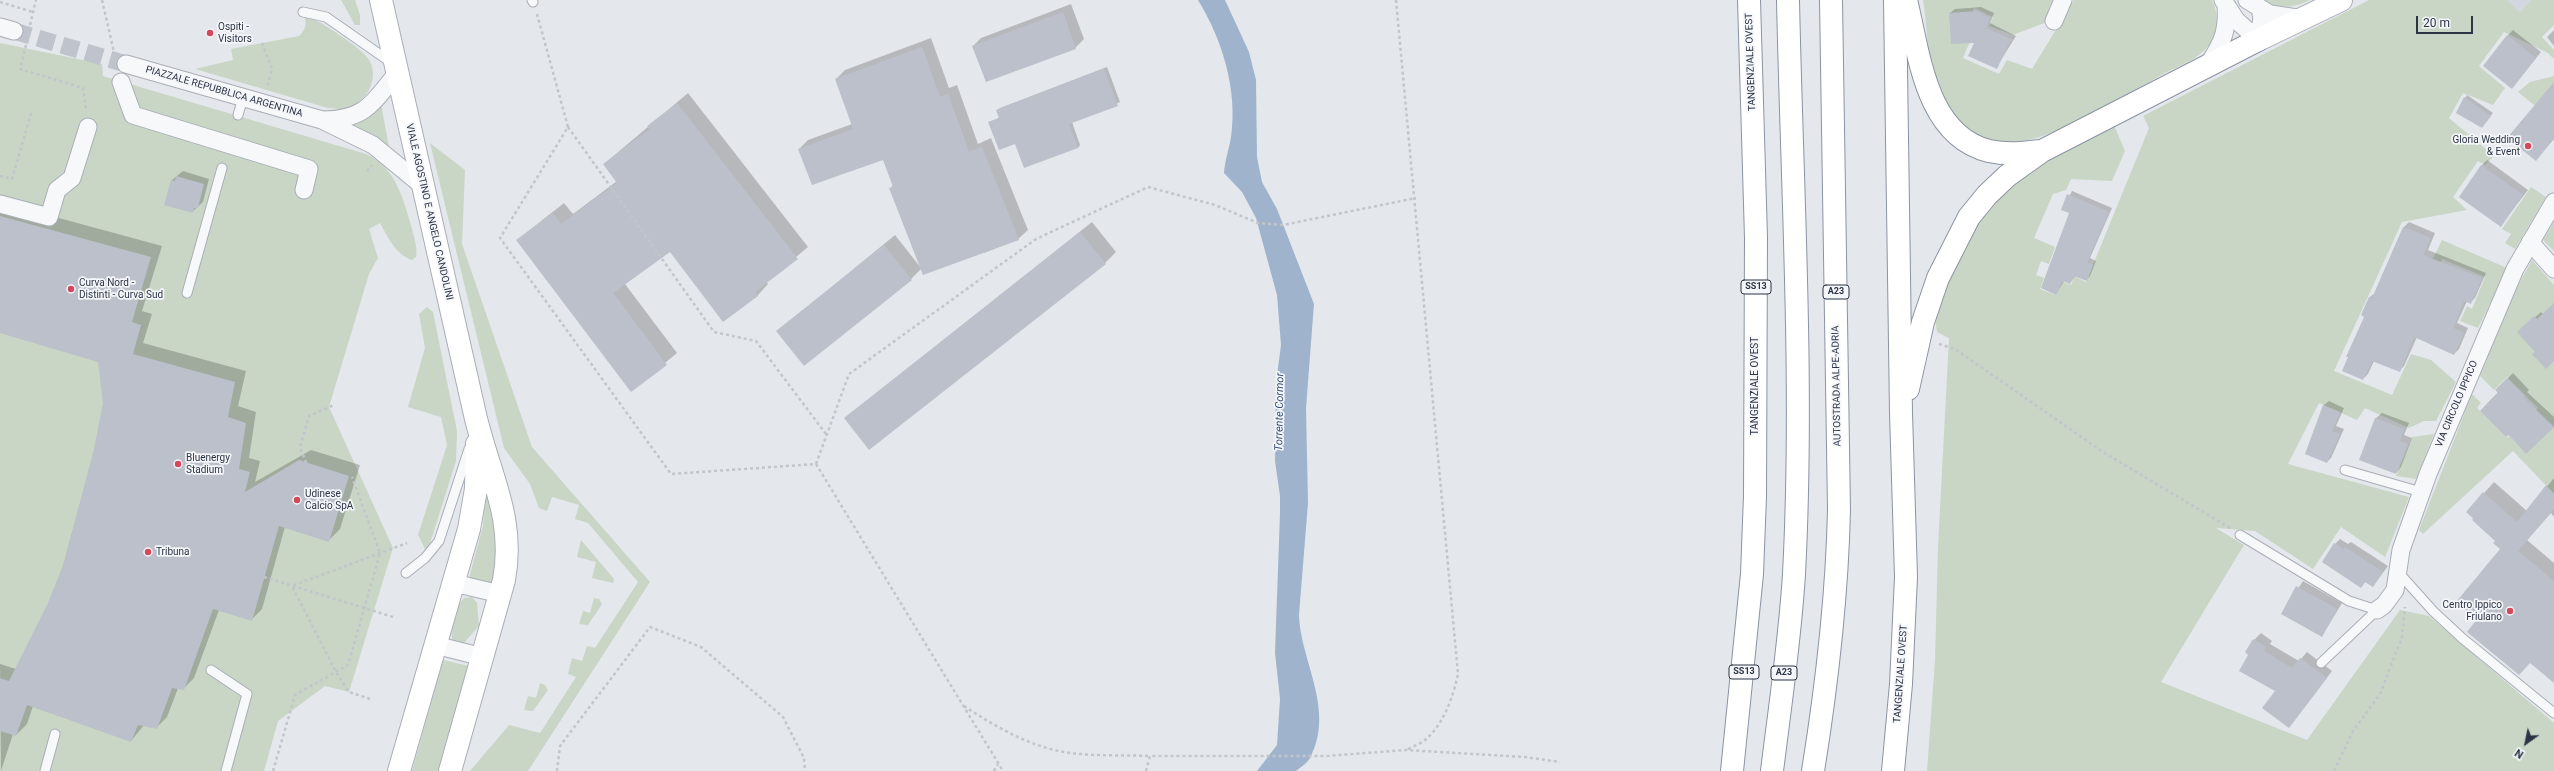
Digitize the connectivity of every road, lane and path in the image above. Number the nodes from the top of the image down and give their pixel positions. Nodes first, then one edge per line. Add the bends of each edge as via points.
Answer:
1 (36, 0) edge
2 (102, 0) edge
3 (381, 0) edge
4 (1396, 0) edge
5 (1749, 0) edge
6 (1788, 0) edge
7 (1831, 0) edge
8 (1895, 0) edge
9 (1906, 0) edge
10 (2063, 0) edge
11 (2341, 0) edge
12 (533, 1) edge
13 (0, 2) edge
14 (2225, 3) edge
15 (2253, 4) edge
16 (33, 12) junction
17 (303, 12) dead end
18 (2304, 19) junction
19 (2054, 21) dead end
20 (15, 28) edge
21 (2258, 40) junction
22 (26, 42) dead end
23 (262, 43) dead end
24 (126, 64) tunnel mouth
25 (2208, 65) junction
26 (272, 69) dead end
27 (397, 69) junction
28 (121, 82) joint
29 (243, 98) junction
30 (32, 110) dead end
31 (238, 115) dead end
32 (322, 120) junction
33 (88, 127) joint
34 (568, 127) junction
35 (2042, 151) junction
36 (222, 168) dead end
37 (0, 176) edge
38 (424, 187) junction
39 (304, 190) dead end
40 (1416, 198) junction
41 (2554, 202) edge
42 (0, 204) edge
43 (2530, 242) junction
44 (2554, 269) edge
45 (187, 293) dead end
46 (1920, 339) junction
47 (334, 405) dead end
48 (1901, 413) junction
49 (477, 424) junction
50 (827, 434) junction
51 (306, 463) dead end
52 (816, 464) junction
53 (2345, 470) dead end
54 (352, 477) dead end
55 (2421, 492) junction
56 (2240, 535) joint
57 (407, 543) dead end
58 (380, 553) junction
59 (2396, 570) junction
60 (406, 573) dead end
61 (264, 577) dead end
62 (454, 583) junction
63 (292, 586) junction
64 (500, 594) junction
65 (2404, 604) dead end
66 (364, 608) junction
67 (2377, 610) junction
68 (393, 617) dead end
69 (435, 645) junction
70 (483, 658) junction
71 (2321, 663) dead end
72 (211, 670) dead end
73 (336, 672) junction
74 (370, 699) dead end
75 (962, 704) junction
76 (2554, 713) edge
77 (55, 734) dead end
78 (1406, 750) junction
79 (1150, 756) junction
80 (1560, 762) dead end
81 (998, 764) junction
82 (44, 771) edge
83 (226, 771) edge
84 (273, 771) edge
85 (399, 771) edge
86 (450, 771) edge
87 (557, 771) edge
88 (805, 771) edge
89 (994, 771) edge
90 (1003, 771) edge
91 (1146, 771) edge
92 (1732, 771) edge
93 (1772, 771) edge
94 (1813, 771) edge
95 (1893, 771) edge
96 (2334, 771) edge

1 - 16 path
2 - 28 path
3 - 27 main road, VIALE AGOSTINO E ANGELO CANDOLINI
4 - 40 path
5 - 92 main road, TANGENZIALE OVEST / SS13 via 1756,238 1755,496 1752,574
6 - 93 main road, A23 via 1796,316 1797,477 1794,575
7 - 94 main road, AUTOSTRADA ALPE-ADRIA / A23 via 1839,510 1837,584 1826,692
8 - 48 main road, TANGENZIALE OVEST
9 - 35 main road via 1924,80 1934,104 1946,121 1971,143 1989,151 2012,154
10 - 19 street
11 - 18 main road
12 - 34 path
13 - 16 path
14 - 21 street via 2236,20
14 - 25 street via 2228,24 2222,42
15 - 18 street via 2281,16
15 - 21 street via 2262,18
16 - 20 path
17 - 27 lane via 326,17
18 - 21 main road
21 - 25 main road
22 - 33 path via 20,69 83,88
23 - 26 path
24 - 29 street, PIAZZALE REPUBBLICA ARGENTINA
25 - 35 main road
27 - 32 street, PIAZZALE REPUBBLICA ARGENTINA via 363,112 338,120
27 - 38 main road, VIALE AGOSTINO E ANGELO CANDOLINI
28 - 39 street via 133,115 309,169
29 - 31 lane
29 - 32 street, PIAZZALE REPUBBLICA ARGENTINA
30 - 37 path via 12,179
32 - 38 street, PIAZZALE REPUBBLICA ARGENTINA via 373,145
33 - 42 street via 72,178 57,190 49,217
34 - 50 path via 714,332 756,340
34 - 52 path via 500,238 671,474
35 - 46 main road via 2007,176 1969,217 1938,278
36 - 45 lane
38 - 49 main road, VIALE AGOSTINO E ANGELO CANDOLINI
40 - 50 path via 1283,225 1258,223 1215,205 1148,187 1036,240 849,374
40 - 78 path via 1458,674 1452,699 1441,719 1425,740
41 - 43 street, VIA CIRCOLO IPPICO
43 - 44 street
43 - 55 street, VIA CIRCOLO IPPICO via 2514,269
46 - 48 main road
46 - 56 path via 1955,349 2103,452
47 - 51 path via 309,416 300,447
48 - 95 main road, TANGENZIALE OVEST via 1906,577 1901,684
49 - 60 lane via 439,541
49 - 62 main road, VIALE AGOSTINO E ANGELO CANDOLINI via 475,495
49 - 64 main road, VIALE AGOSTINO E ANGELO CANDOLINI via 506,522 507,561
50 - 52 path
52 - 75 path
53 - 55 lane
54 - 58 path
55 - 59 street, VIA CIRCOLO IPPICO
56 - 67 lane via 2349,601
57 - 58 path
58 - 63 path
58 - 66 path
59 - 67 street, VIA CIRCOLO IPPICO via 2395,590 2391,598
59 - 76 lane via 2450,627
61 - 63 path
62 - 64 street
62 - 69 main road, VIALE AGOSTINO E ANGELO CANDOLINI
63 - 66 path
63 - 73 path
64 - 70 main road, VIALE AGOSTINO E ANGELO CANDOLINI
65 - 96 path via 2406,611 2402,637 2380,694 2353,732
66 - 68 path
66 - 73 path via 348,665
67 - 71 lane
69 - 70 street
69 - 85 main road, VIALE AGOSTINO E ANGELO CANDOLINI
70 - 86 main road, VIALE AGOSTINO E ANGELO CANDOLINI
72 - 83 lane via 247,694
73 - 74 path via 349,692
73 - 84 path via 295,695
75 - 79 path via 1018,738 1048,748 1078,754
75 - 81 path
77 - 82 lane
78 - 79 path via 1326,756
78 - 80 path via 1525,757
79 - 91 path
81 - 89 path
81 - 90 path
87 - 88 path via 560,746 650,627 701,647 783,717 804,758

